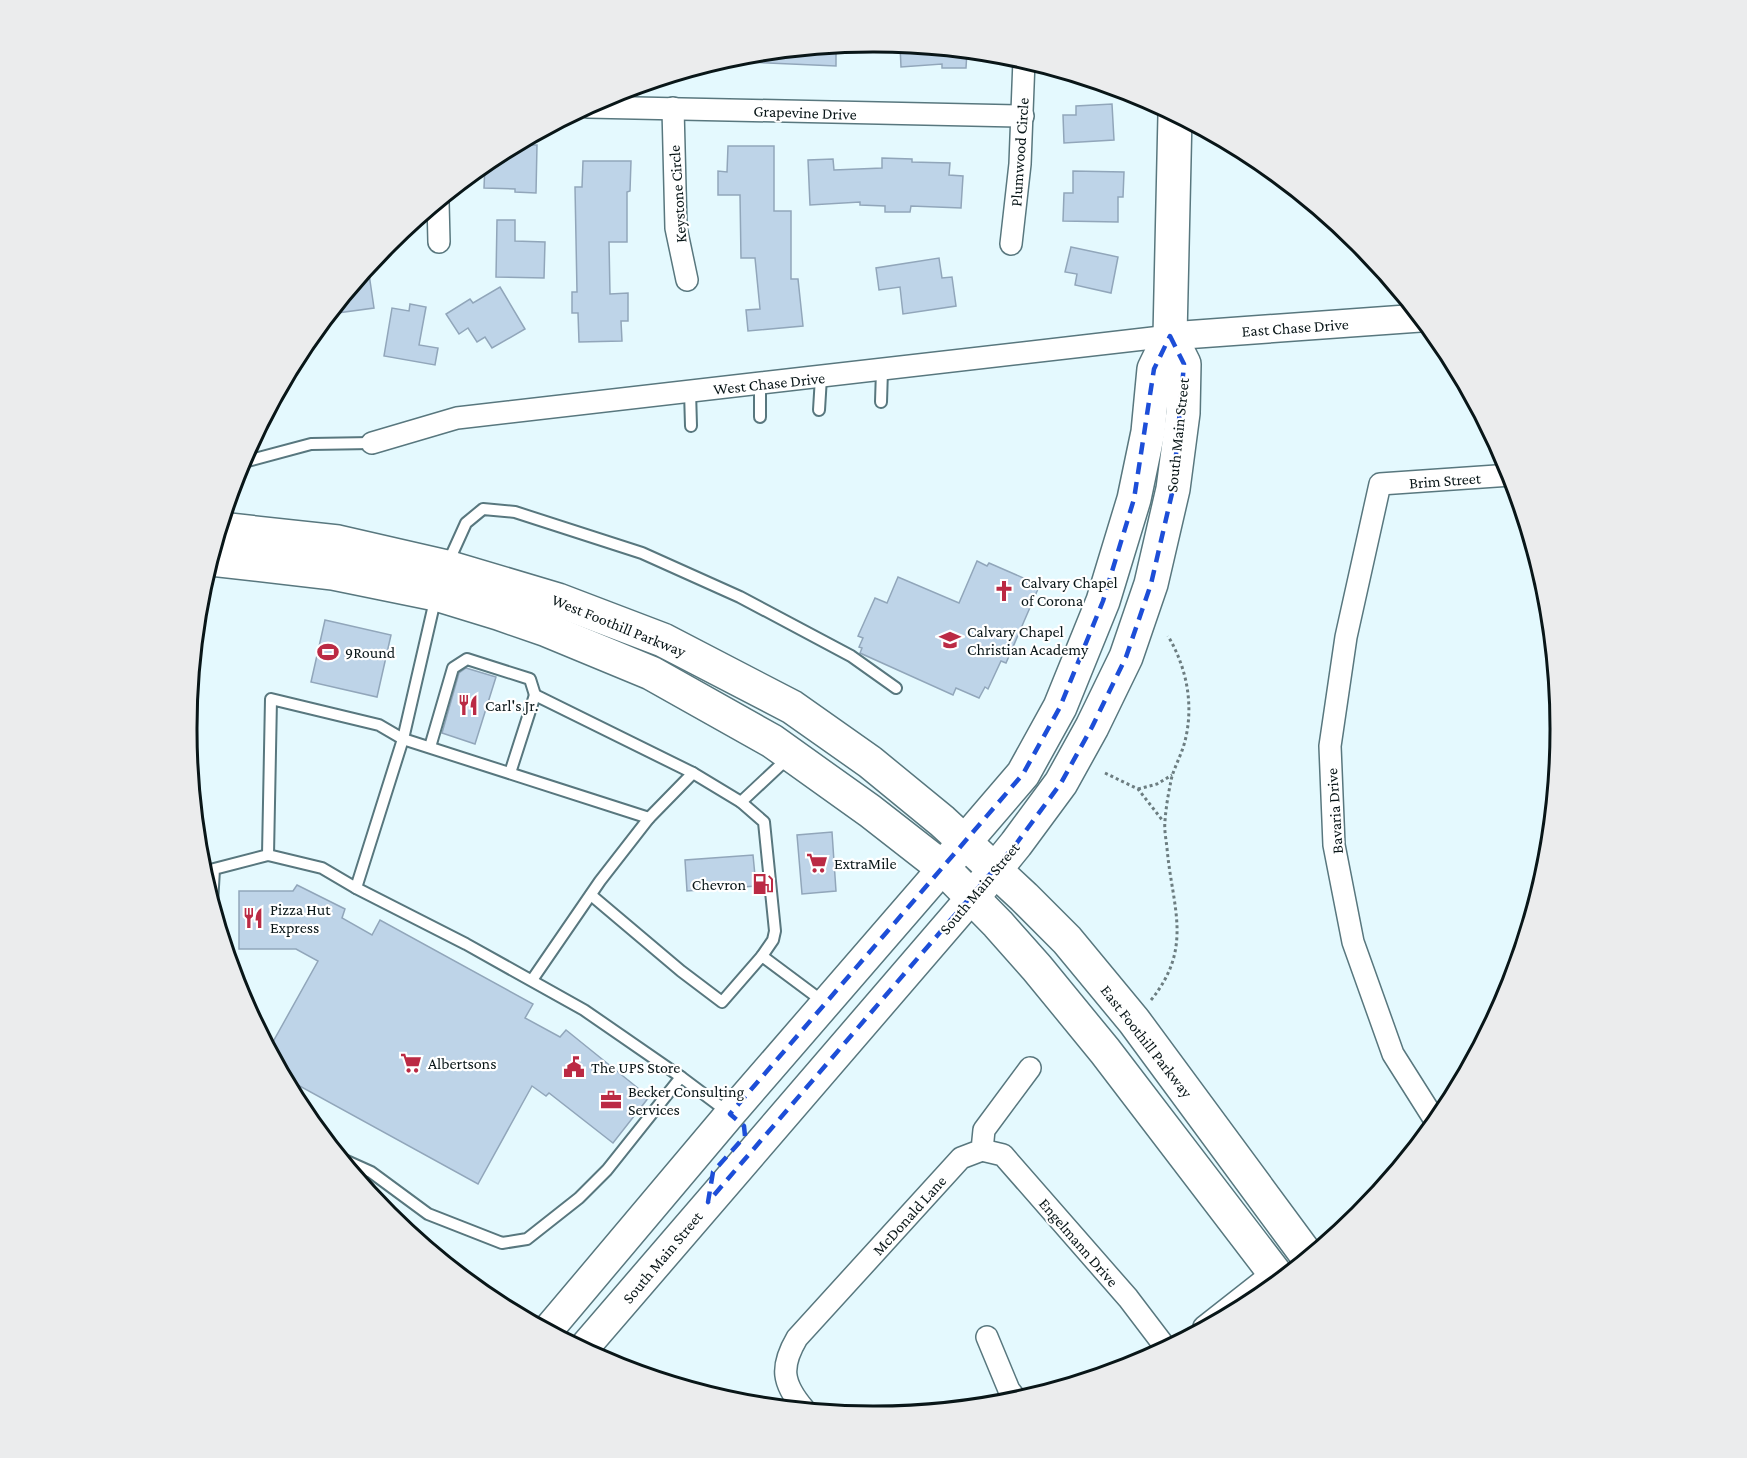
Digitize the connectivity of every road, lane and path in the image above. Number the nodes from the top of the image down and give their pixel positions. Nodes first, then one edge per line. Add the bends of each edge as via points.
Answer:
1 (1024, 70) edge
2 (608, 107) edge
3 (673, 108) junction
4 (1023, 116) junction
5 (1175, 123) edge
6 (438, 211) edge
7 (439, 242) dead end
8 (1011, 244) dead end
9 (687, 280) dead end
10 (1411, 319) edge
11 (1170, 336) junction
12 (882, 370) junction
13 (821, 377) junction
14 (760, 384) junction
15 (690, 391) junction
16 (881, 402) dead end
17 (819, 410) dead end
18 (760, 417) dead end
19 (691, 426) dead end
20 (372, 443) joint
21 (253, 460) edge
22 (1501, 476) edge
23 (1380, 484) joint
24 (227, 530) edge
25 (219, 560) edge
26 (441, 581) junction
27 (1168, 636) dead end
28 (896, 688) dead end
29 (535, 695) junction
30 (403, 739) junction
31 (430, 747) junction
32 (790, 756) junction
33 (510, 773) junction
34 (693, 773) junction
35 (1105, 773) dead end
36 (1173, 775) junction
37 (1138, 789) junction
38 (741, 802) junction
39 (649, 818) junction
40 (1164, 822) junction
41 (965, 842) junction
42 (268, 855) junction
43 (943, 868) junction
44 (996, 870) junction
45 (214, 876) edge
46 (356, 888) junction
47 (591, 895) junction
48 (972, 897) junction
49 (762, 956) junction
50 (532, 980) junction
51 (1151, 1000) dead end
52 (825, 1003) junction
53 (1030, 1068) dead end
54 (681, 1077) junction
55 (1430, 1113) edge
56 (730, 1114) junction
57 (982, 1149) junction
58 (358, 1166) edge
59 (708, 1202) junction
60 (1304, 1251) edge
61 (1279, 1270) edge
62 (553, 1324) edge
63 (987, 1337) dead end
64 (1161, 1341) edge
65 (589, 1342) edge
66 (1010, 1392) edge
67 (798, 1401) edge

1 - 4 street, Plumwood Circle
2 - 3 street, Grapevine Drive
3 - 4 street, Grapevine Drive
3 - 9 street, Keystone Circle via 676,228
4 - 8 street, Plumwood Circle
5 - 11 main road, South Main Street
6 - 7 street
10 - 11 street, East Chase Drive
11 - 12 street, West Chase Drive
11 - 41 main road, South Main Street via 1154,369 1148,432 1134,498 1088,641 1060,707 1023,774
11 - 44 main road, South Main Street via 1184,364 1183,413 1173,489 1151,584 1126,657 1092,727 1061,783
12 - 13 street, West Chase Drive
12 - 16 lane
13 - 14 street, West Chase Drive
13 - 17 lane
14 - 15 street, West Chase Drive
14 - 18 lane
15 - 19 lane
15 - 20 street, West Chase Drive via 457,418
20 - 21 lane via 311,444
22 - 23 street, Brim Street
23 - 55 street, Bavaria Drive via 1346,637 1330,746 1334,845 1353,942 1393,1054
24 - 26 main road, West Foothill Parkway via 338,542
25 - 26 main road, West Foothill Parkway
26 - 28 lane via 466,523 483,509 515,512 642,553 740,597 851,656
26 - 30 lane
26 - 32 main road, West Foothill Parkway via 651,673 772,741
26 - 41 main road, West Foothill Parkway via 569,604 663,640 728,672 792,707 870,762
27 - 36 path via 1178,651 1189,700 1185,740
29 - 31 lane via 530,680 467,659 453,668
29 - 33 lane
29 - 34 lane
30 - 31 lane
30 - 42 lane via 379,725 271,699
30 - 46 lane
31 - 33 lane
32 - 38 lane
32 - 43 main road, West Foothill Parkway
33 - 39 lane
34 - 38 lane
34 - 39 lane
35 - 37 path
36 - 37 path
36 - 40 path
37 - 40 path
38 - 49 lane via 764,822 776,931
39 - 47 lane
40 - 51 path via 1178,939 1172,963
41 - 43 main road, South Main Street
41 - 44 main road, East Foothill Parkway
42 - 45 lane via 214,869
42 - 46 lane via 322,867
43 - 48 main road
43 - 52 main road, South Main Street
44 - 48 main road, South Main Street
44 - 60 main road, East Foothill Parkway via 1067,940 1134,1021
46 - 50 lane
47 - 49 lane via 722,1002
47 - 50 lane
48 - 59 main road, South Main Street
48 - 61 main road via 1037,968
49 - 52 lane
50 - 54 lane via 584,1010
52 - 56 main road, South Main Street
53 - 57 street via 984,1130
54 - 56 lane
54 - 58 lane via 607,1170 527,1239 502,1242 428,1214
56 - 59 main road via 744,1126 745,1136 713,1172
56 - 62 main road, South Main Street
57 - 64 street, Engelmann Drive via 1003,1155
57 - 67 street, McDonald Lane via 961,1158 797,1338 784,1366 787,1385
59 - 65 main road, South Main Street
63 - 66 street

